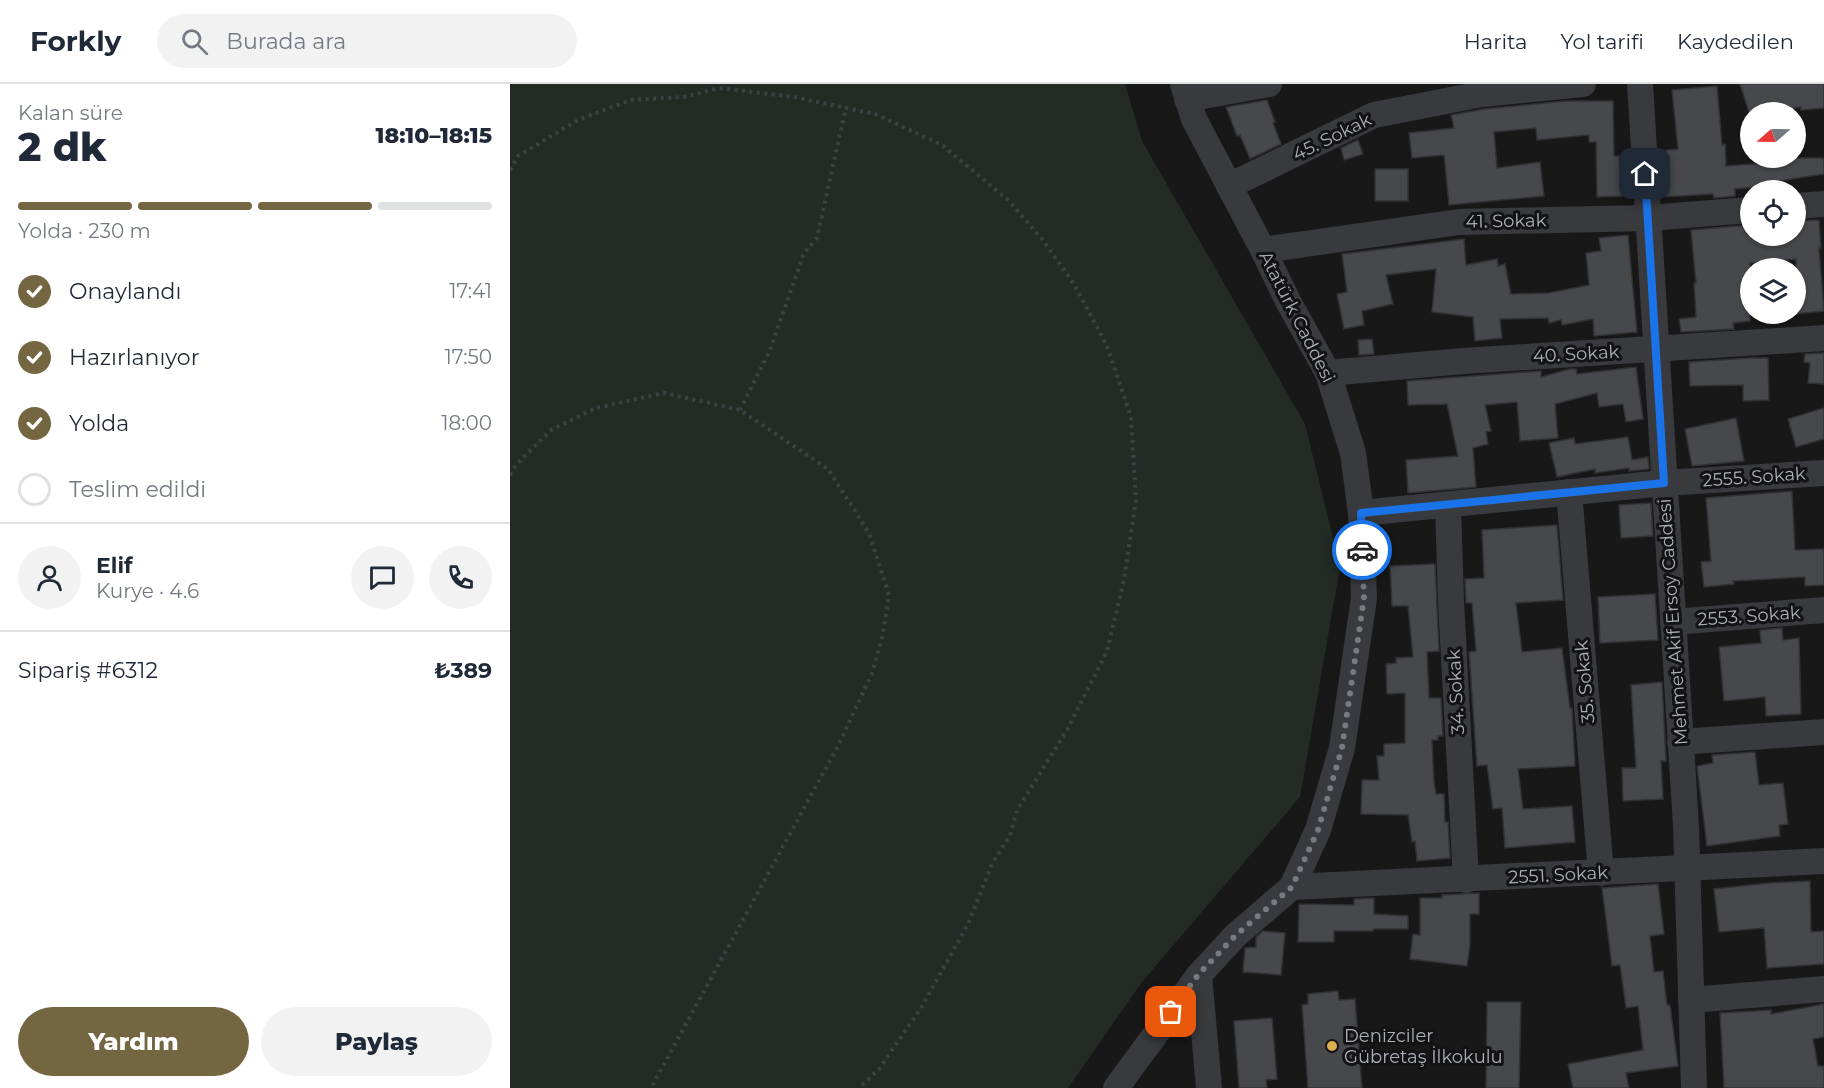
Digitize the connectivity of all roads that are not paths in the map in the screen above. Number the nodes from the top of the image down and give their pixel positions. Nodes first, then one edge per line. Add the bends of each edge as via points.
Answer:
1 (1269, 84) edge
2 (1583, 84) edge
3 (1640, 84) edge
4 (1481, 89) edge
5 (1185, 91) edge
6 (1229, 186) junction
7 (1824, 204) edge
8 (1806, 205) edge
9 (1740, 211) edge
10 (1648, 218) junction
11 (1263, 250) junction
12 (1824, 338) edge
13 (1656, 350) junction
14 (1328, 373) junction
15 (1824, 473) edge
16 (1664, 483) junction
17 (1569, 492) junction
18 (1448, 505) junction
19 (1361, 513) junction
20 (1824, 610) edge
21 (1673, 622) junction
22 (1824, 732) edge
23 (1680, 742) junction
24 (1824, 861) edge
25 (1687, 868) junction
26 (1601, 873) junction
27 (1466, 880) junction
28 (1292, 887) junction
29 (1198, 975) junction
30 (1824, 989) edge
31 (1692, 1000) junction
32 (1116, 1088) edge
33 (1209, 1088) edge
34 (1694, 1088) edge

1 - 5 street
2 - 4 street, 45. Sokak
3 - 10 street, Mehmet Akif Ersoy Caddesi
4 - 6 street, 45. Sokak via 1374,115
5 - 6 street, Atatürk Caddesi via 1194,119
6 - 11 street, Atatürk Caddesi
7 - 8 street
9 - 10 street, 41. Sokak
10 - 11 street, 41. Sokak via 1459,222
10 - 13 street, Mehmet Akif Ersoy Caddesi
11 - 14 street, Atatürk Caddesi
12 - 13 street, 40. Sokak
13 - 14 street, 40. Sokak
13 - 16 street, Mehmet Akif Ersoy Caddesi
14 - 19 street, Atatürk Caddesi via 1353,453
15 - 16 street, 2555. Sokak
16 - 17 street, 2555. Sokak
16 - 21 street, Mehmet Akif Ersoy Caddesi
17 - 18 street, 2555. Sokak
17 - 26 street, 35. Sokak
18 - 19 street, 2555. Sokak
18 - 27 street, 34. Sokak
19 - 28 street, Atatürk Caddesi via 1364,598 1342,748 1318,830
20 - 21 street, 2553. Sokak
21 - 23 street, Mehmet Akif Ersoy Caddesi
22 - 23 street
23 - 25 street, Mehmet Akif Ersoy Caddesi
24 - 25 street, 2551. Sokak
25 - 26 street, 2551. Sokak
25 - 31 street, Mehmet Akif Ersoy Caddesi
26 - 27 street, 2551. Sokak
27 - 28 street, 2551. Sokak
28 - 29 street, Atatürk Caddesi via 1236,935
29 - 32 street, Atatürk Caddesi
29 - 33 street
30 - 31 street
31 - 34 street, Mehmet Akif Ersoy Caddesi

